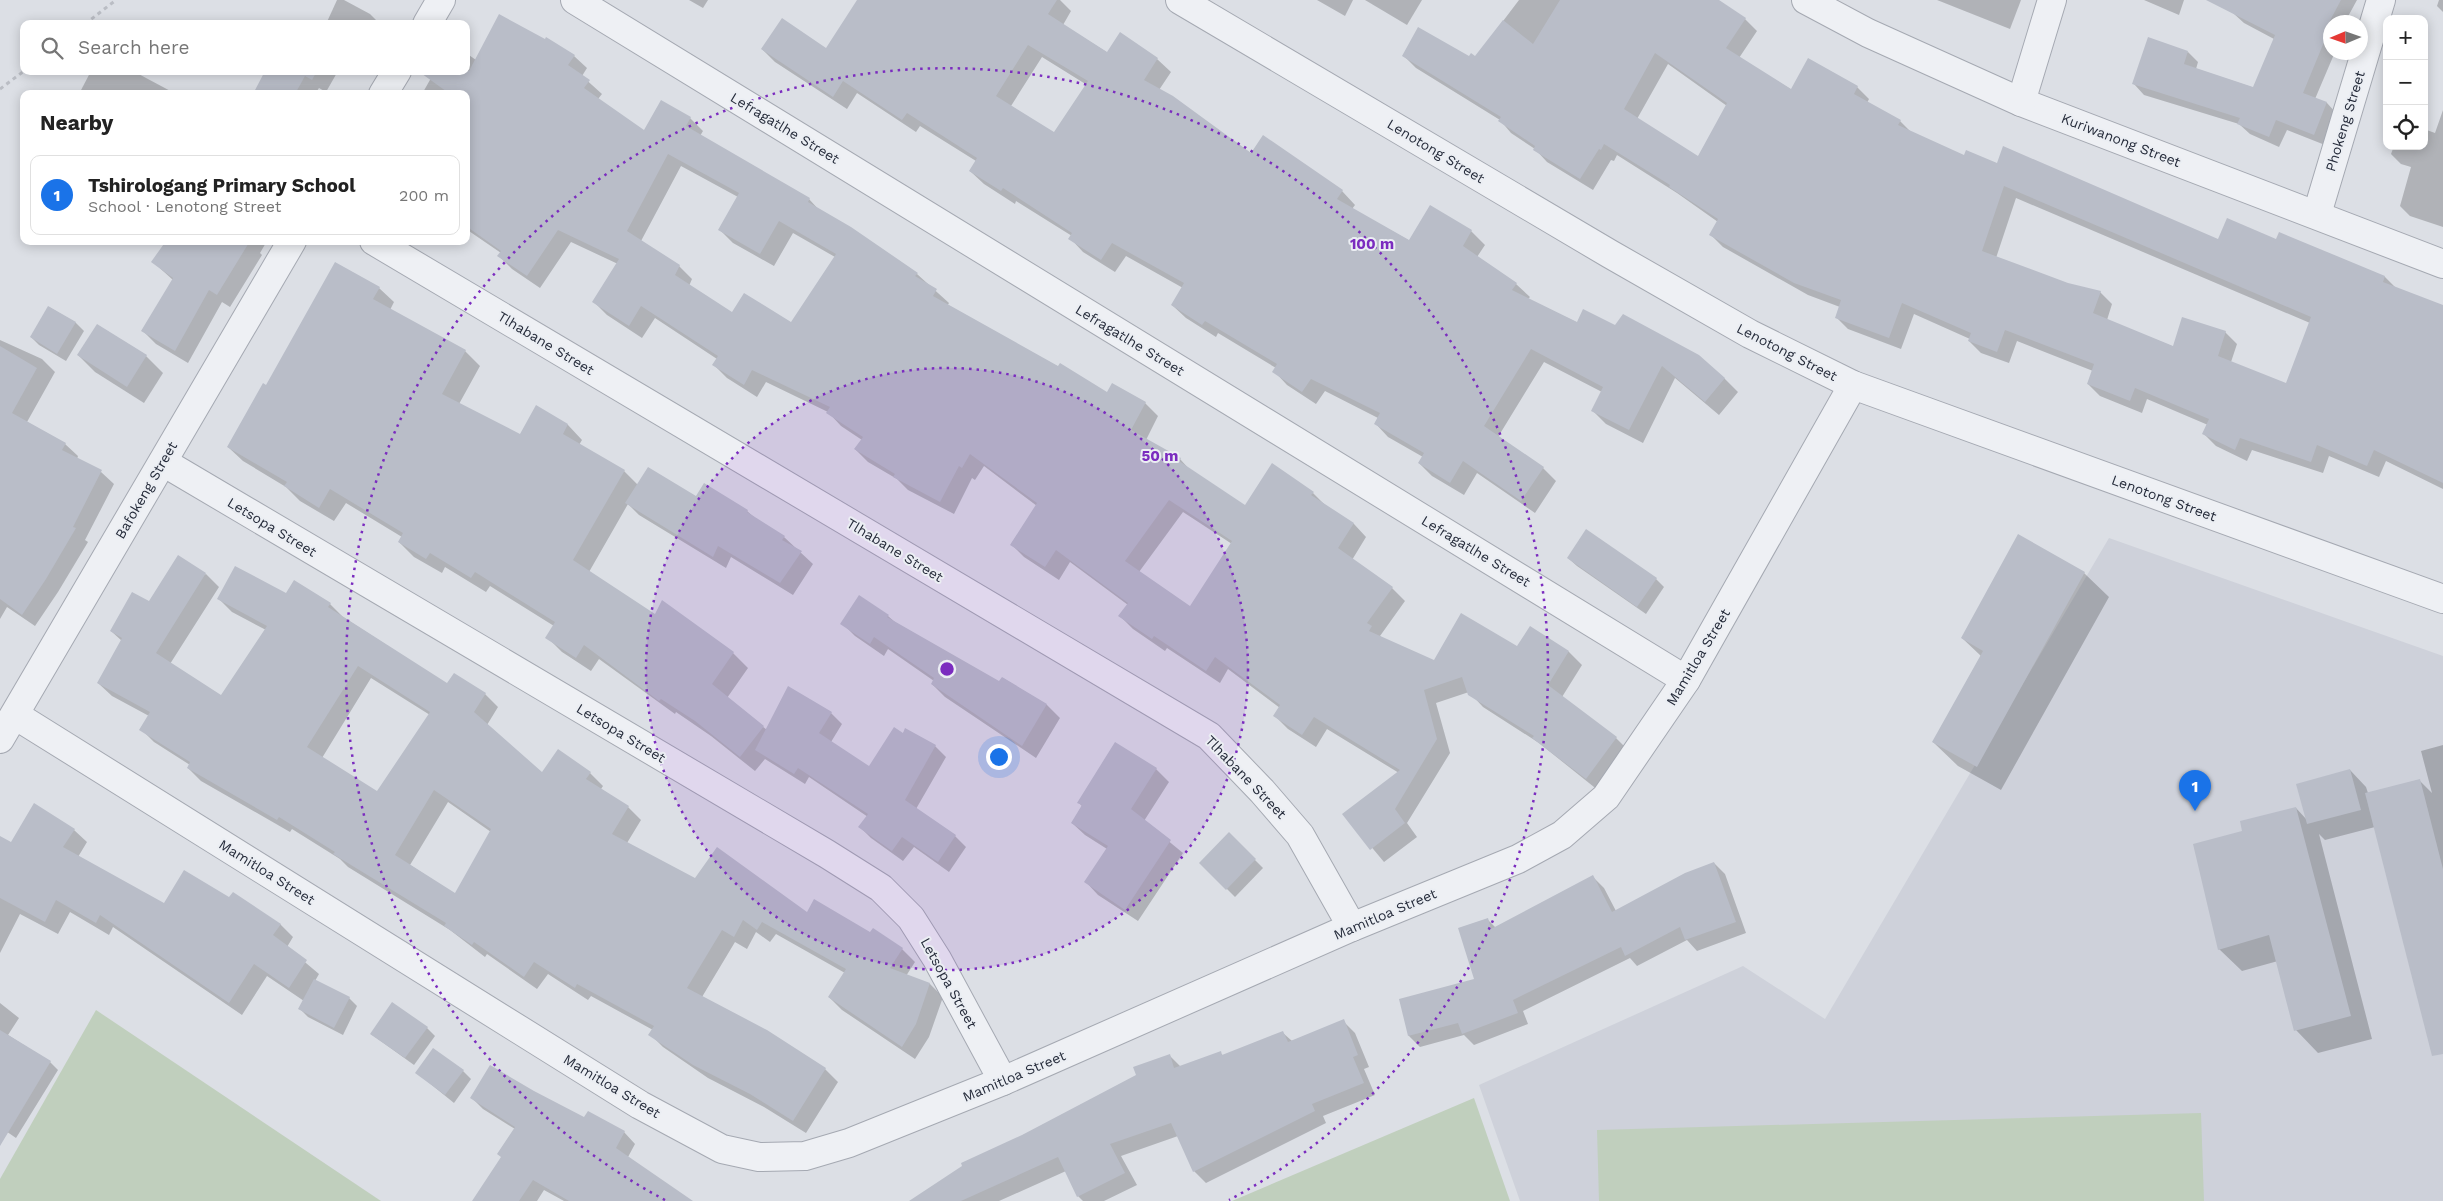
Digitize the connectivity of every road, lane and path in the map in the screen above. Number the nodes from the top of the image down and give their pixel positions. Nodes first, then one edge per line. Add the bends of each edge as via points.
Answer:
1 (116, 0) edge
2 (442, 0) edge
3 (575, 0) edge
4 (1180, 0) edge
5 (1806, 0) edge
6 (2052, 0) edge
7 (2381, 0) edge
8 (90, 20) edge
9 (429, 20) edge
10 (20, 74) edge
11 (395, 75) edge
12 (0, 89) edge
13 (385, 90) edge
14 (2021, 102) junction
15 (2316, 214) junction
16 (290, 245) edge
17 (381, 245) edge
18 (2443, 264) edge
19 (1853, 385) junction
20 (162, 462) junction
21 (2443, 599) edge
22 (1686, 680) junction
23 (15, 715) junction
24 (0, 739) edge
25 (1352, 927) junction
26 (1003, 1081) junction

1 - 8 path
2 - 9 street
3 - 22 street, Lefragatlhe Street
4 - 19 street, Lenotong Street via 1692,301
5 - 14 street, Kuriwanong Street via 1868,33
6 - 14 street
7 - 15 street, Phokeng Street
10 - 12 path
11 - 13 street
14 - 15 street, Kuriwanong Street
15 - 18 street, Kuriwanong Street
16 - 20 street, Bafokeng Street
17 - 25 street, Tlhabane Street via 1209,736 1300,835
19 - 21 street, Lenotong Street
19 - 22 street, Mamitloa Street
20 - 23 street, Bafokeng Street
20 - 26 street, Letsopa Street via 880,888 911,918
22 - 25 street, Mamitloa Street via 1606,797 1562,835 1518,858
23 - 24 street, Bafokeng Street
23 - 26 street, Mamitloa Street via 640,1105 722,1149 759,1157 805,1156 850,1143
25 - 26 street, Mamitloa Street

